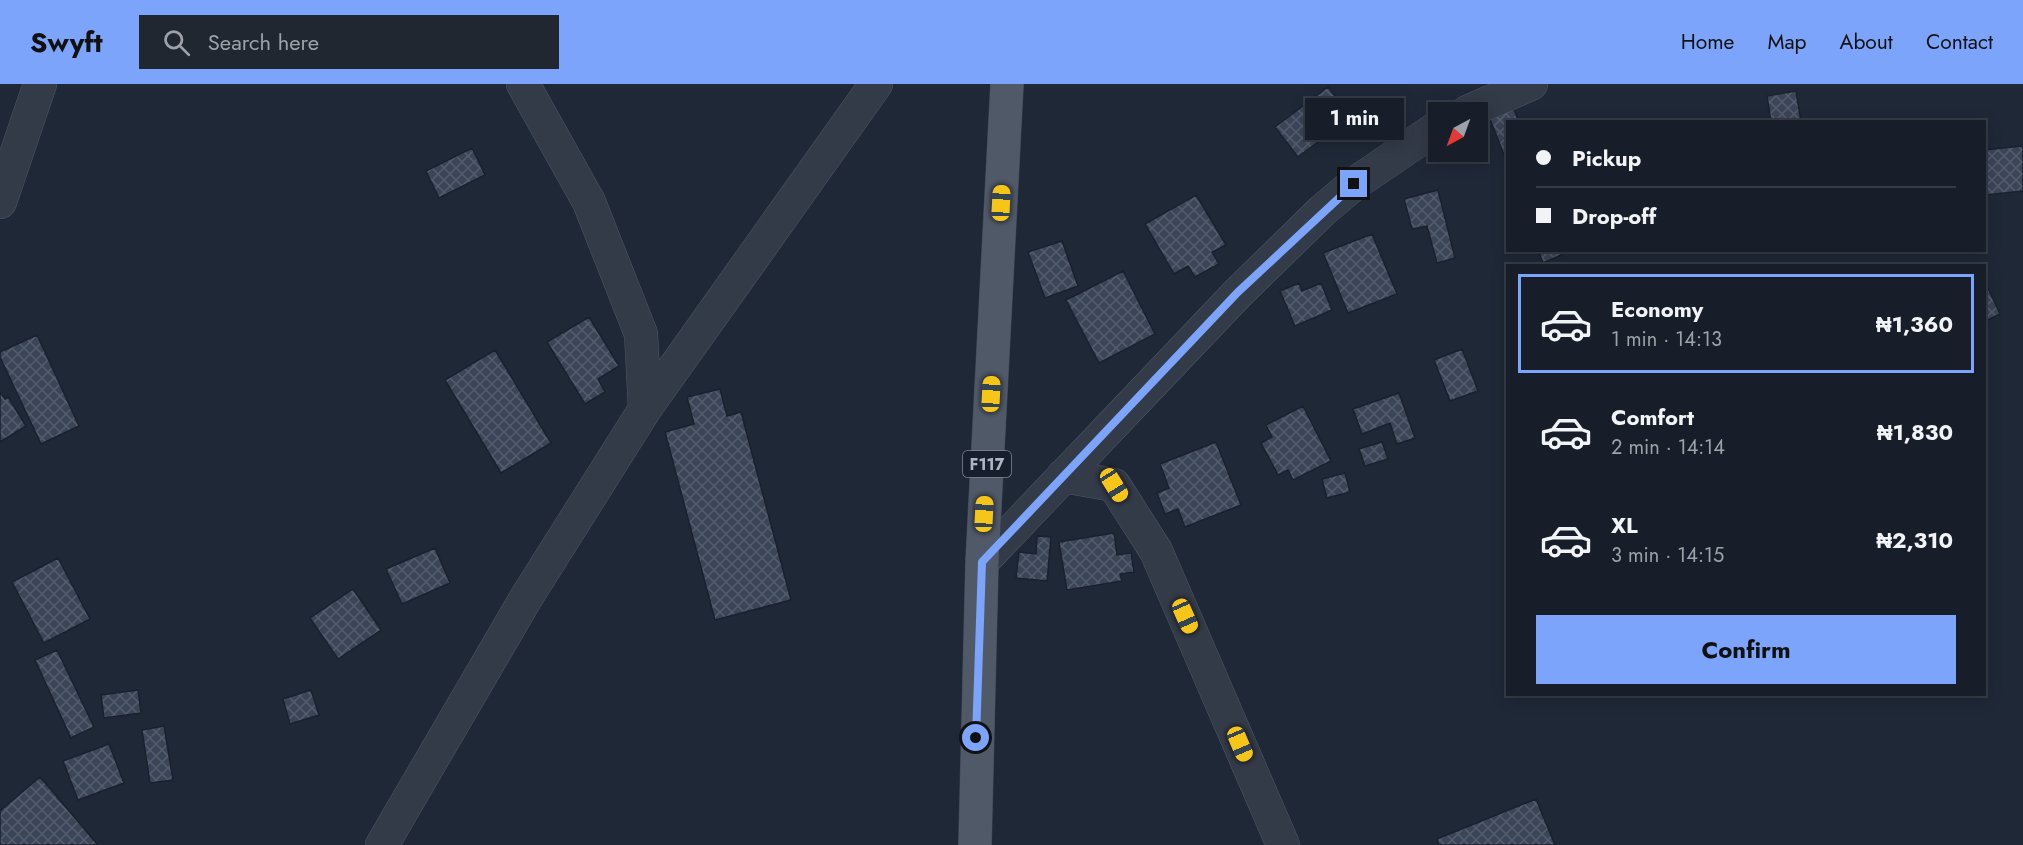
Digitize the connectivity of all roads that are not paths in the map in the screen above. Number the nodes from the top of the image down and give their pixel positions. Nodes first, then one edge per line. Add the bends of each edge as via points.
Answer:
1 (40, 84) edge
2 (523, 84) edge
3 (876, 84) edge
4 (1007, 84) edge
5 (1531, 84) edge
6 (1488, 103) edge
7 (1428, 135) edge
8 (0, 202) edge
9 (645, 409) junction
10 (1063, 476) junction
11 (982, 562) junction
12 (382, 845) edge
13 (975, 845) edge
14 (1283, 845) edge

1 - 8 street
2 - 9 street via 589,202 641,334
3 - 9 street
4 - 11 main road, F117
5 - 6 street
7 - 10 street via 1354,184 1323,210 1238,292
9 - 12 street via 526,598
10 - 11 street
10 - 14 street via 1114,485 1156,551
11 - 13 main road, F117

